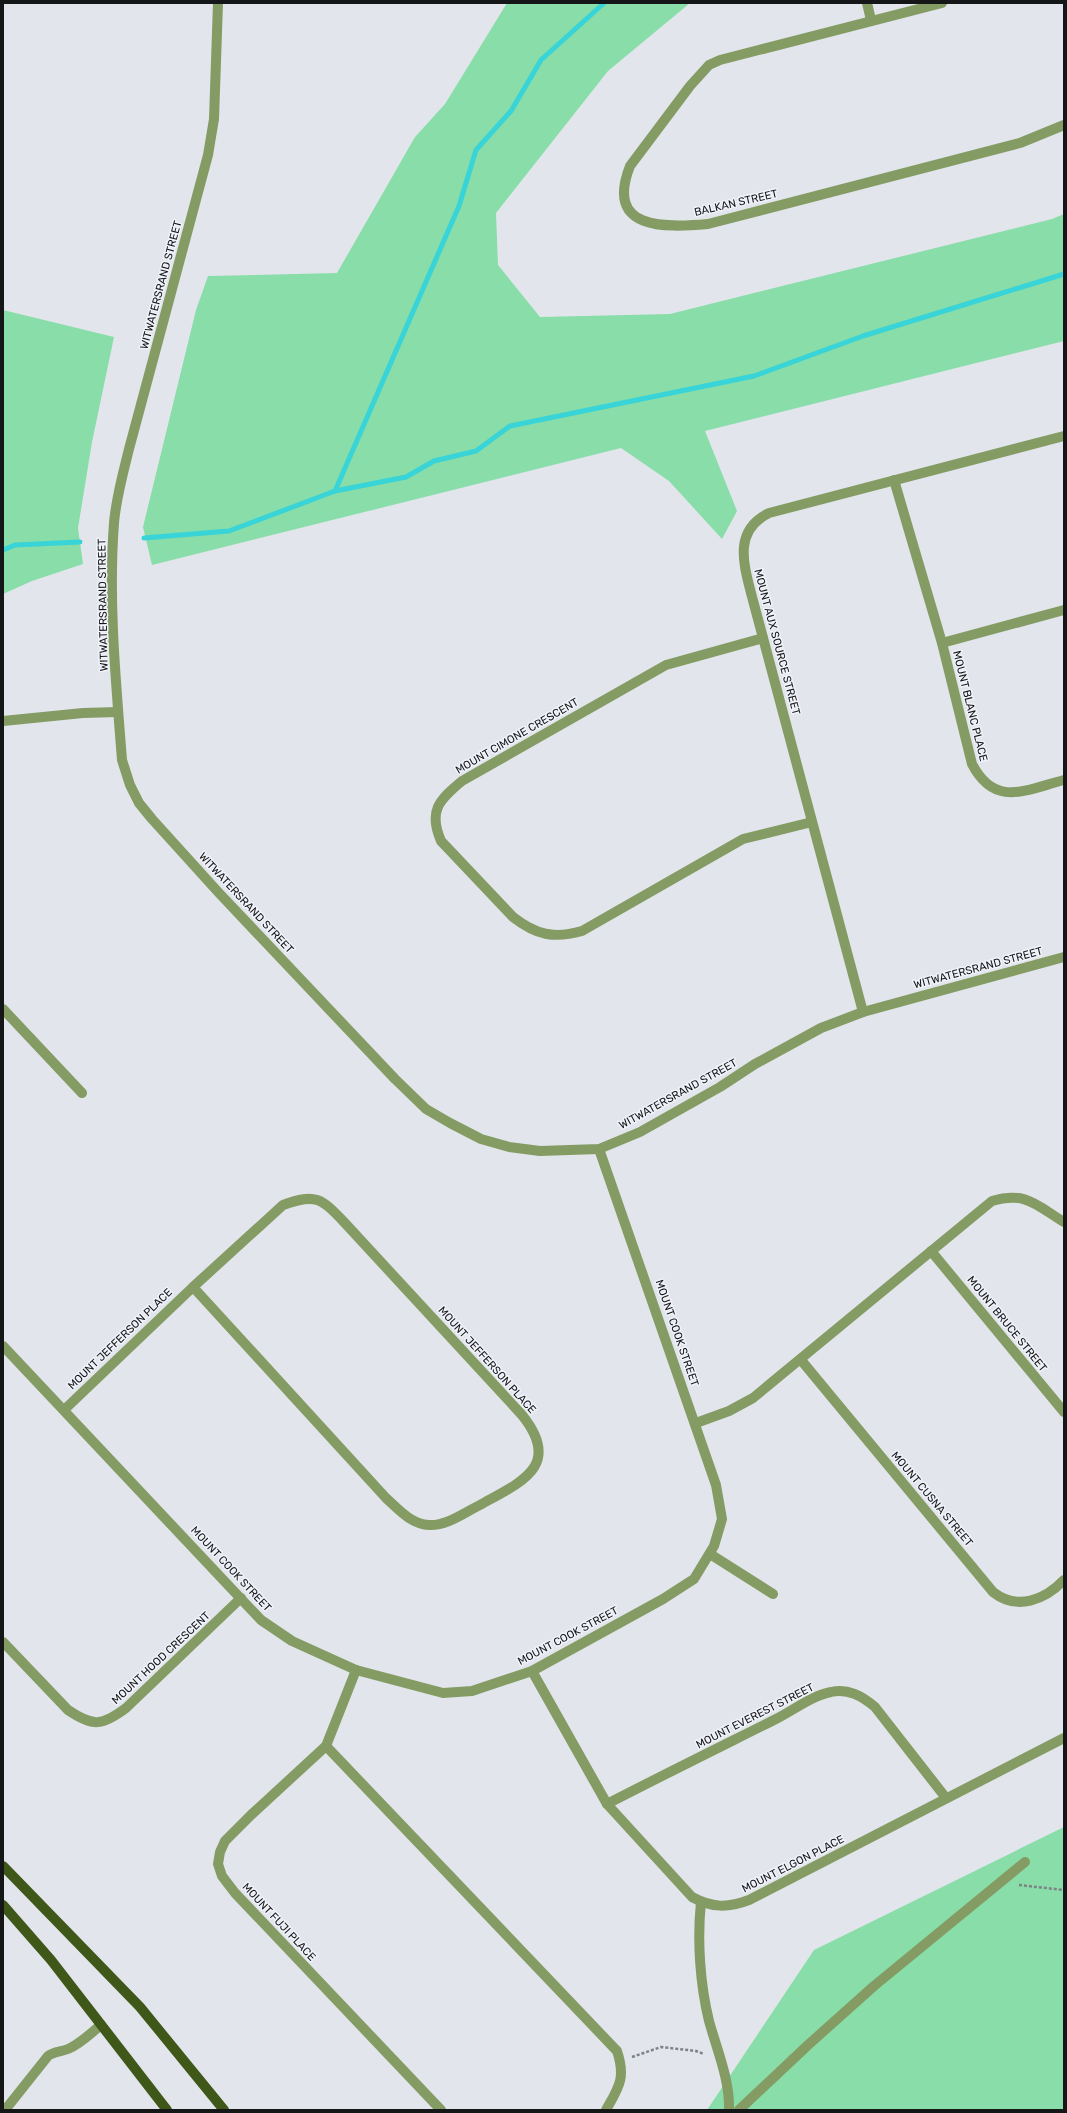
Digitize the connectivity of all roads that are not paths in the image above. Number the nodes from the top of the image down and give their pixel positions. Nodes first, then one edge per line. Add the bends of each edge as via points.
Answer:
1 (218, 3) edge
2 (867, 3) edge
3 (942, 3) edge
4 (871, 20) junction
5 (1064, 125) edge
6 (1064, 436) edge
7 (894, 480) junction
8 (1064, 610) edge
9 (763, 638) junction
10 (942, 643) junction
11 (118, 712) junction
12 (3, 721) edge
13 (1064, 780) edge
14 (812, 822) junction
15 (1064, 957) edge
16 (3, 1009) edge
17 (863, 1012) junction
18 (82, 1093) dead end
19 (599, 1149) junction
20 (1064, 1222) edge
21 (931, 1251) junction
22 (193, 1287) junction
23 (3, 1346) edge
24 (801, 1360) junction
25 (64, 1410) junction
26 (1064, 1412) edge
27 (696, 1423) junction
28 (710, 1554) junction
29 (1064, 1580) edge
30 (774, 1594) dead end
31 (241, 1598) junction
32 (3, 1642) edge
33 (356, 1670) junction
34 (532, 1671) junction
35 (1064, 1738) edge
36 (326, 1746) junction
37 (946, 1798) junction
38 (607, 1804) junction
39 (1025, 1862) dead end
40 (3, 1866) edge
41 (701, 1902) junction
42 (3, 1905) edge
43 (101, 2025) junction
44 (5, 2110) edge
45 (167, 2110) edge
46 (224, 2110) edge
47 (441, 2110) edge
48 (606, 2110) edge
49 (729, 2110) edge
50 (739, 2110) edge

1 - 11 street, WITWATERSRAND STREET via 214,119 208,155 129,449 114,523 113,584
2 - 4 street
3 - 4 street, BALKAN STREET
4 - 5 street, BALKAN STREET via 709,65 690,86 630,166 623,190 625,202 630,210 650,224 676,227 708,224 1020,143
6 - 7 street, MOUNT AUX SOURCE STREET
7 - 9 street, MOUNT AUX SOURCE STREET via 789,506 769,513 755,522 744,542 744,566
7 - 10 street, MOUNT BLANC PLACE
8 - 10 street, MOUNT BLANC PLACE
9 - 14 street, MOUNT AUX SOURCE STREET
9 - 14 street, MOUNT CIMONE CRESCENT via 666,665 462,781 442,798 437,807 434,817 436,830 441,841 514,917 527,927 551,935 569,935 582,931 743,839
10 - 13 street, MOUNT BLANC PLACE via 972,764 984,783 993,789 1014,793
11 - 12 street
11 - 19 street, WITWATERSRAND STREET via 122,760 139,803 219,893 395,1079 426,1108 482,1139 509,1147 540,1151
14 - 17 street, MOUNT AUX SOURCE STREET
15 - 17 street, WITWATERSRAND STREET
16 - 18 street
17 - 19 street, WITWATERSRAND STREET via 821,1028 640,1132
19 - 27 street, MOUNT COOK STREET
20 - 21 street via 1023,1198 1006,1197 983,1207
21 - 24 street via 863,1305
21 - 26 street, MOUNT BRUCE STREET
22 - 22 street, MOUNT JEFFERSON PLACE via 282,1205 307,1199 325,1202 533,1428 539,1452 533,1470 521,1482 452,1520 430,1525 406,1517
22 - 25 street, MOUNT JEFFERSON PLACE
23 - 25 street, MOUNT COOK STREET
24 - 27 street via 753,1398 729,1411
24 - 29 street, MOUNT CUSNA STREET via 993,1592 1008,1601 1032,1601 1045,1596
25 - 31 street, MOUNT COOK STREET
27 - 28 street, MOUNT COOK STREET via 716,1485 722,1519
28 - 30 street
28 - 34 street, MOUNT COOK STREET via 694,1579 670,1595
31 - 32 street, MOUNT HOOD CRESCENT via 126,1708 109,1721 92,1722 68,1710
31 - 33 street, MOUNT COOK STREET via 261,1620 292,1641
33 - 34 street, MOUNT COOK STREET via 443,1693 472,1691
33 - 36 street, MOUNT FUJI PLACE
34 - 38 street, MOUNT ELGON PLACE
35 - 37 street, MOUNT ELGON PLACE
36 - 47 street, MOUNT FUJI PLACE via 250,1815 226,1841 220,1852 218,1864 222,1876 235,1893
36 - 48 street via 617,2052 622,2067 621,2084
37 - 38 street, MOUNT EVEREST STREET via 875,1707 860,1695 841,1691 815,1698
37 - 41 street, MOUNT ELGON PLACE via 749,1900 725,1907
38 - 41 street, MOUNT ELGON PLACE via 692,1897
39 - 50 street via 874,1986
40 - 46 main road via 140,2007
41 - 49 street via 698,1927 700,1961 709,2019 729,2095
42 - 43 main road
43 - 44 street via 76,2045 48,2056
43 - 45 main road

